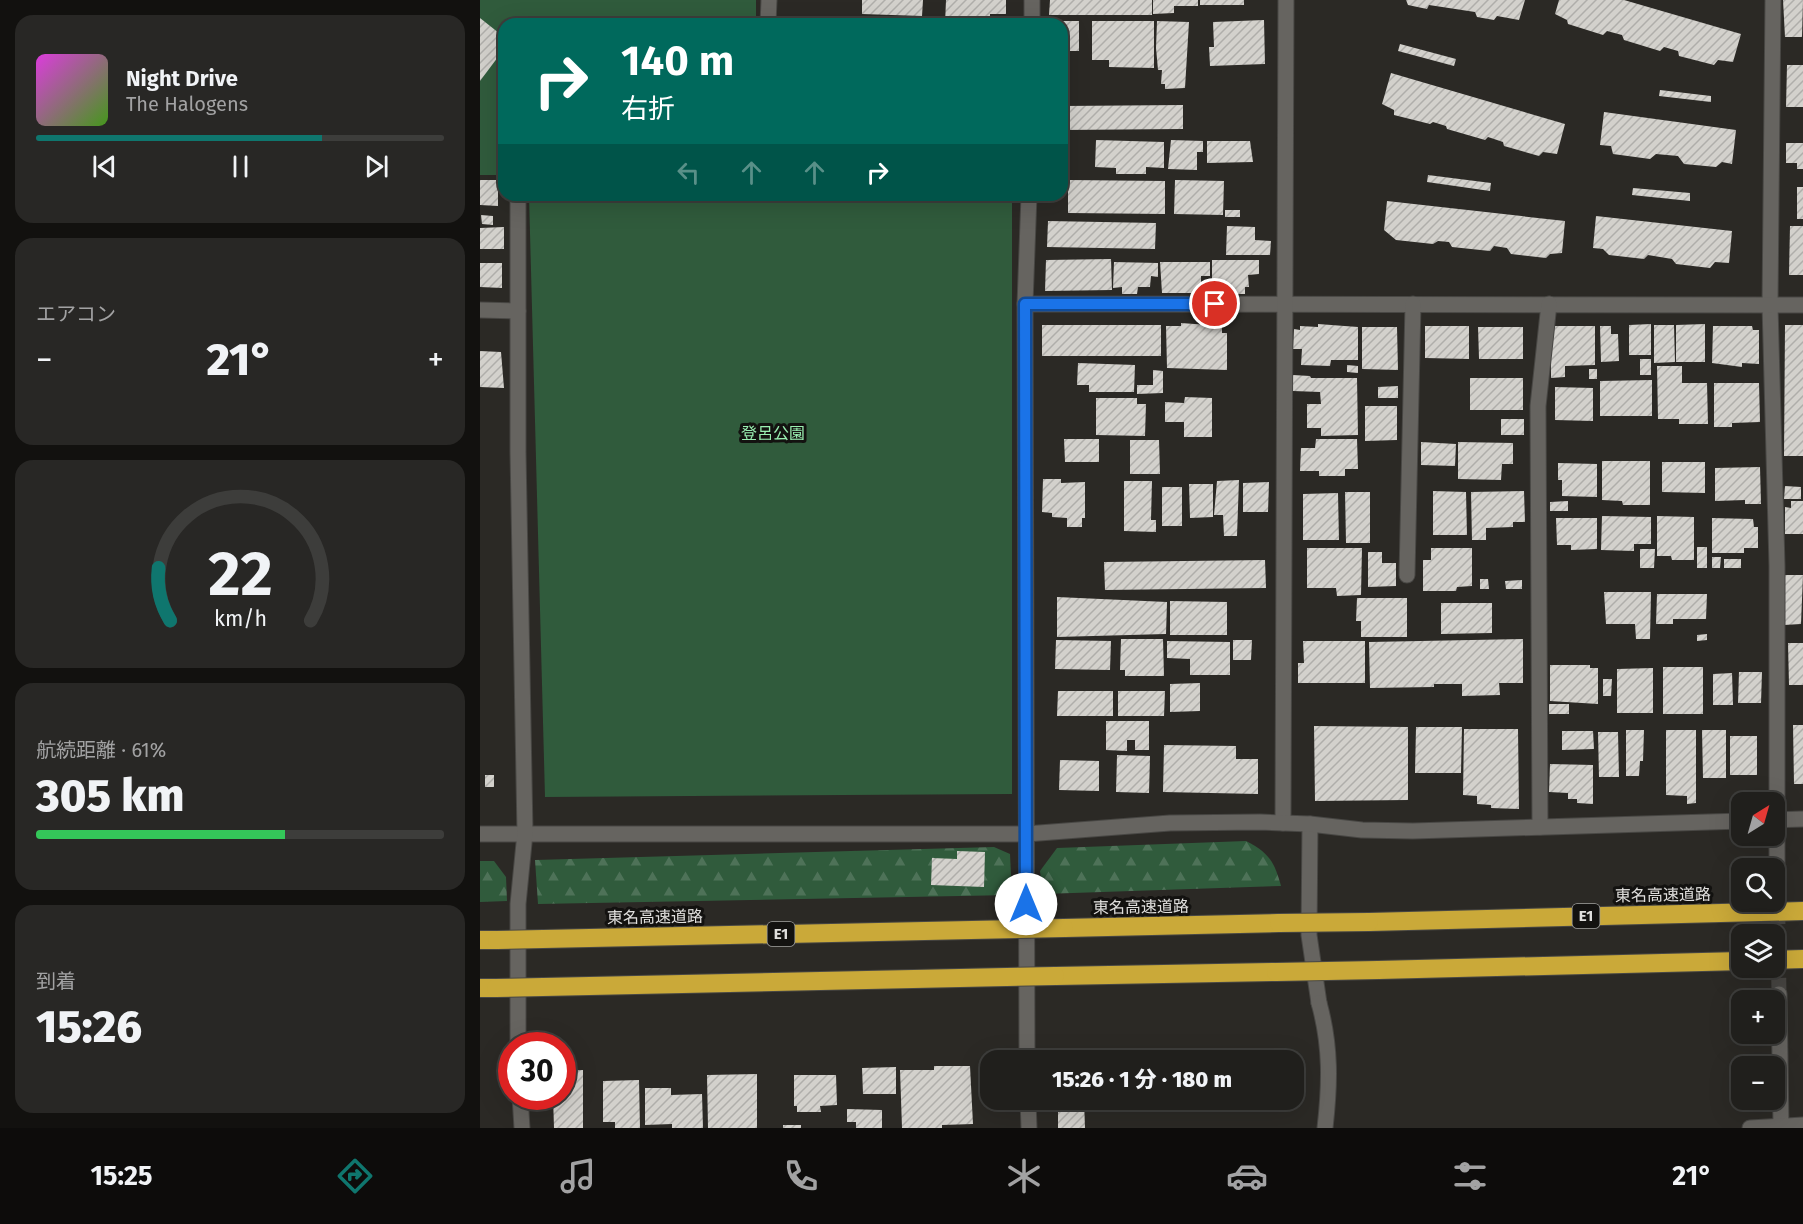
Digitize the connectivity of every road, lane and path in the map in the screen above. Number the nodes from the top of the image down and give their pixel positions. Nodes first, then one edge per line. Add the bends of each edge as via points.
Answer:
1 (769, 0) edge
2 (1032, 0) edge
3 (1286, 0) edge
4 (1773, 0) edge
5 (768, 18) edge
6 (1032, 18) edge
7 (518, 201) edge
8 (1029, 201) edge
9 (1025, 304) junction
10 (1413, 304) junction
11 (1549, 304) junction
12 (1287, 305) junction
13 (1770, 305) junction
14 (1803, 305) edge
15 (480, 310) edge
16 (518, 311) junction
17 (1407, 575) dead end
18 (1776, 792) edge
19 (1803, 819) edge
20 (1785, 820) edge
21 (1731, 821) edge
22 (1283, 823) junction
23 (1311, 824) junction
24 (1540, 827) junction
25 (525, 833) junction
26 (480, 834) edge
27 (1026, 834) junction
28 (1803, 911) edge
29 (488, 940) edge
30 (1803, 959) edge
31 (1785, 960) edge
32 (1731, 961) edge
33 (488, 988) edge
34 (518, 1032) edge
35 (1779, 1044) edge
36 (1027, 1050) edge
37 (521, 1110) edge
38 (1028, 1110) edge
39 (1780, 1126) junction
40 (1801, 1126) edge
41 (522, 1128) edge
42 (1029, 1128) edge
43 (1325, 1128) edge
44 (1750, 1128) edge

1 - 5 street
2 - 6 street
3 - 12 street
4 - 13 street
7 - 16 street
8 - 9 street
9 - 12 street
9 - 27 street
10 - 11 street
10 - 12 street
10 - 17 street
11 - 13 street
11 - 24 street via 1538,406
12 - 22 street
13 - 14 street
13 - 18 street via 1778,566
15 - 16 street
16 - 25 street
19 - 20 street
21 - 24 street
22 - 23 street
22 - 27 street via 1170,823
23 - 24 street via 1413,831
23 - 43 street via 1309,935 1330,1062
25 - 26 street
25 - 27 street
25 - 34 street via 518,904
27 - 36 street
28 - 29 highway, 東名高速道路 / E1, bridge
30 - 31 highway
32 - 33 highway, bridge
35 - 39 street
37 - 41 street
38 - 42 street
39 - 40 street
39 - 44 street

